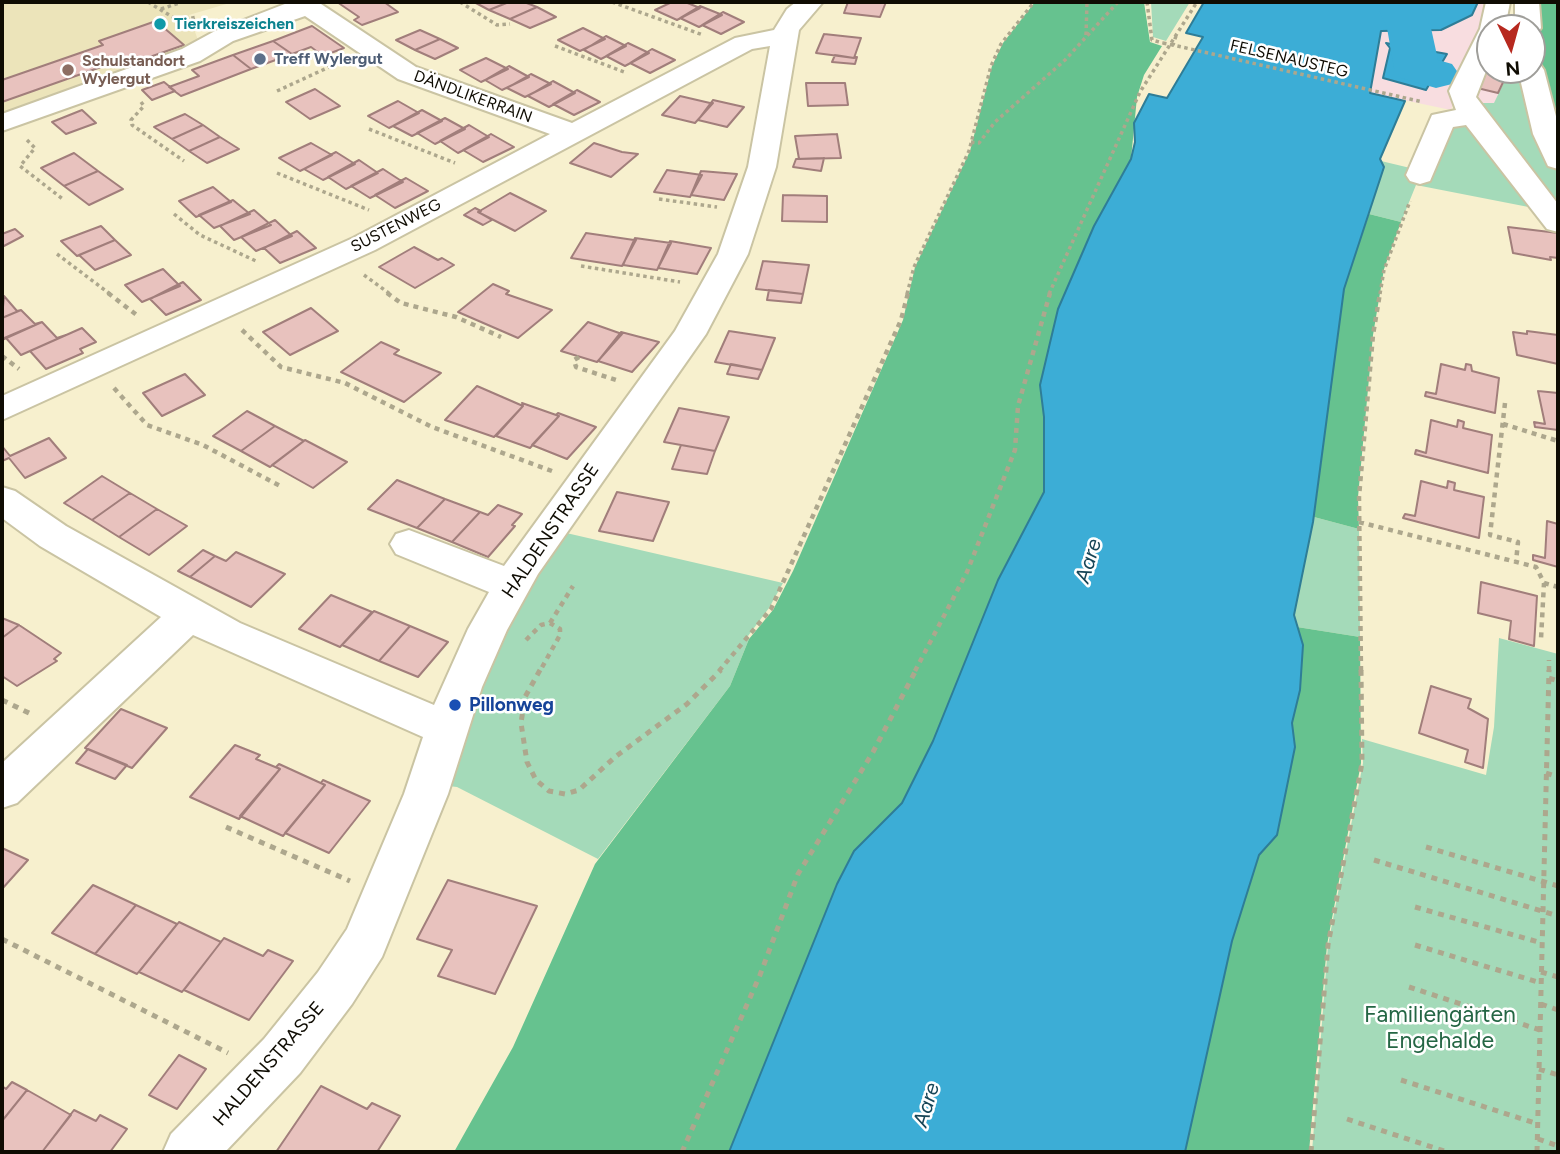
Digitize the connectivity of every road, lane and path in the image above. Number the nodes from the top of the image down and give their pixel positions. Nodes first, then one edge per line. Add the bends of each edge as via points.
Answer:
1 (148, 2) edge
2 (182, 2) edge
3 (460, 2) edge
4 (612, 2) edge
5 (811, 2) edge
6 (1034, 2) edge
7 (1087, 2) edge
8 (1118, 2) edge
9 (1147, 2) edge
10 (1197, 2) edge
11 (305, 4) edge
12 (161, 10) junction
13 (189, 19) dead end
14 (510, 24) dead end
15 (785, 35) junction
16 (708, 36) dead end
17 (1087, 36) junction
18 (1175, 36) junction
19 (1173, 44) junction
20 (555, 46) dead end
21 (370, 50) junction
22 (1476, 62) edge
23 (116, 81) junction
24 (1534, 84) edge
25 (660, 88) junction
26 (277, 91) dead end
27 (1410, 99) dead end
28 (1469, 109) junction
29 (3, 122) edge
30 (369, 129) dead end
31 (573, 133) junction
32 (971, 142) junction
33 (1558, 160) edge
34 (184, 161) dead end
35 (277, 173) dead end
36 (1420, 175) joint
37 (492, 177) junction
38 (659, 199) dead end
39 (64, 200) dead end
40 (749, 211) junction
41 (174, 214) dead end
42 (1558, 223) edge
43 (402, 224) junction
44 (57, 254) dead end
45 (340, 255) junction
46 (581, 266) dead end
47 (288, 278) junction
48 (676, 281) dead end
49 (220, 310) junction
50 (166, 334) junction
51 (501, 337) dead end
52 (579, 357) dead end
53 (95, 367) junction
54 (584, 370) dead end
55 (1505, 403) dead end
56 (2, 409) edge
57 (1503, 424) junction
58 (1558, 441) edge
59 (582, 482) junction
60 (282, 487) dead end
61 (2, 500) edge
62 (1359, 522) junction
63 (409, 544) dead end
64 (1516, 562) junction
65 (514, 582) junction
66 (1544, 583) junction
67 (573, 586) dead end
68 (1558, 587) edge
69 (189, 615) junction
70 (550, 623) junction
71 (1541, 639) dead end
72 (521, 646) dead end
73 (1549, 660) dead end
74 (1549, 678) junction
75 (1558, 681) edge
76 (447, 729) junction
77 (1546, 773) junction
78 (1558, 777) edge
79 (2, 790) edge
80 (226, 827) dead end
81 (1426, 848) dead end
82 (1374, 860) dead end
83 (1544, 881) junction
84 (1558, 886) edge
85 (387, 890) junction
86 (1415, 907) dead end
87 (1543, 911) junction
88 (1558, 916) edge
89 (2, 939) edge
90 (1542, 943) junction
91 (1415, 944) dead end
92 (1541, 972) junction
93 (1558, 977) edge
94 (1541, 983) junction
95 (1409, 987) dead end
96 (1541, 1004) junction
97 (1558, 1010) edge
98 (1540, 1030) junction
99 (1539, 1069) junction
100 (1558, 1075) edge
101 (264, 1076) junction
102 (1401, 1080) dead end
103 (1347, 1119) dead end
104 (1538, 1124) junction
105 (1538, 1139) junction
106 (1558, 1146) edge
107 (189, 1152) edge
108 (681, 1152) edge
109 (1311, 1152) edge
110 (1447, 1152) edge
111 (1537, 1152) edge

1 - 12 path
2 - 12 path
3 - 14 path via 497,25
4 - 16 path
5 - 15 street, HALDENSTRASSE
6 - 32 path via 1001,44 991,66
7 - 17 path
8 - 17 path
9 - 19 path, FELSENAUSTEG, bridge via 1152,40
10 - 18 path
11 - 21 street, DÄNDLIKERRAIN
11 - 23 street via 224,36 191,55
12 - 13 path via 179,21
15 - 25 street, SUSTENWEG via 744,43
15 - 40 street, HALDENSTRASSE via 762,166
17 - 32 path via 1048,78 995,122 979,143
18 - 19 path
18 - 108 path via 1140,92 1048,296 1017,406 1015,450 971,561 873,752 798,874 760,975
19 - 27 path, FELSENAUSTEG
20 - 25 path
21 - 26 path
21 - 31 street, DÄNDLIKERRAIN via 407,73
22 - 28 street via 1462,91
23 - 29 street
23 - 34 path via 144,106 131,125
24 - 33 street
25 - 31 street, SUSTENWEG
28 - 36 street via 1442,121
28 - 42 street
29 - 39 path via 35,148 20,166
30 - 37 path
31 - 37 street, SUSTENWEG
32 - 70 path via 914,267 893,339 771,609 706,687 579,790 565,794 549,791 536,780 522,740 525,697 560,635 557,625
35 - 43 path
36 - 62 path via 1384,270 1375,322
37 - 43 street, SUSTENWEG
38 - 40 path
40 - 59 street, HALDENSTRASSE via 733,254 690,334
41 - 47 path via 200,235
43 - 45 street, SUSTENWEG
44 - 50 path
45 - 47 street, SUSTENWEG
45 - 51 path via 401,303 456,317
46 - 48 path
47 - 49 street, SUSTENWEG
49 - 50 street, SUSTENWEG
49 - 59 path via 281,367 345,383 432,427
50 - 53 street, SUSTENWEG
52 - 54 path via 574,364
53 - 56 street, SUSTENWEG
53 - 60 path via 147,425 203,446
55 - 57 path
57 - 58 path
57 - 64 path via 1490,535 1518,542
59 - 65 street, HALDENSTRASSE
61 - 69 street via 53,536
62 - 64 path
62 - 109 path via 1362,763 1328,945
63 - 65 street via 497,580
64 - 66 path via 1536,567
65 - 76 street, HALDENSTRASSE via 461,687
66 - 68 path
66 - 71 path
67 - 70 path
69 - 76 street
69 - 79 street
70 - 72 path via 541,625
73 - 74 path
74 - 75 path
74 - 77 path
76 - 85 street, HALDENSTRASSE
77 - 78 path
77 - 83 path
80 - 85 path via 368,889
81 - 83 path
82 - 87 path
83 - 84 path
83 - 87 path
85 - 101 street, HALDENSTRASSE via 365,942 335,988
86 - 90 path
87 - 88 path
87 - 90 path
89 - 101 path via 240,1059
90 - 92 path
91 - 94 path
92 - 93 path
92 - 94 path
94 - 96 path
95 - 98 path
96 - 97 path
96 - 98 path
98 - 99 path
99 - 100 path
99 - 104 path
101 - 107 street, HALDENSTRASSE
102 - 104 path
103 - 110 path
104 - 105 path
105 - 106 path
105 - 111 path

